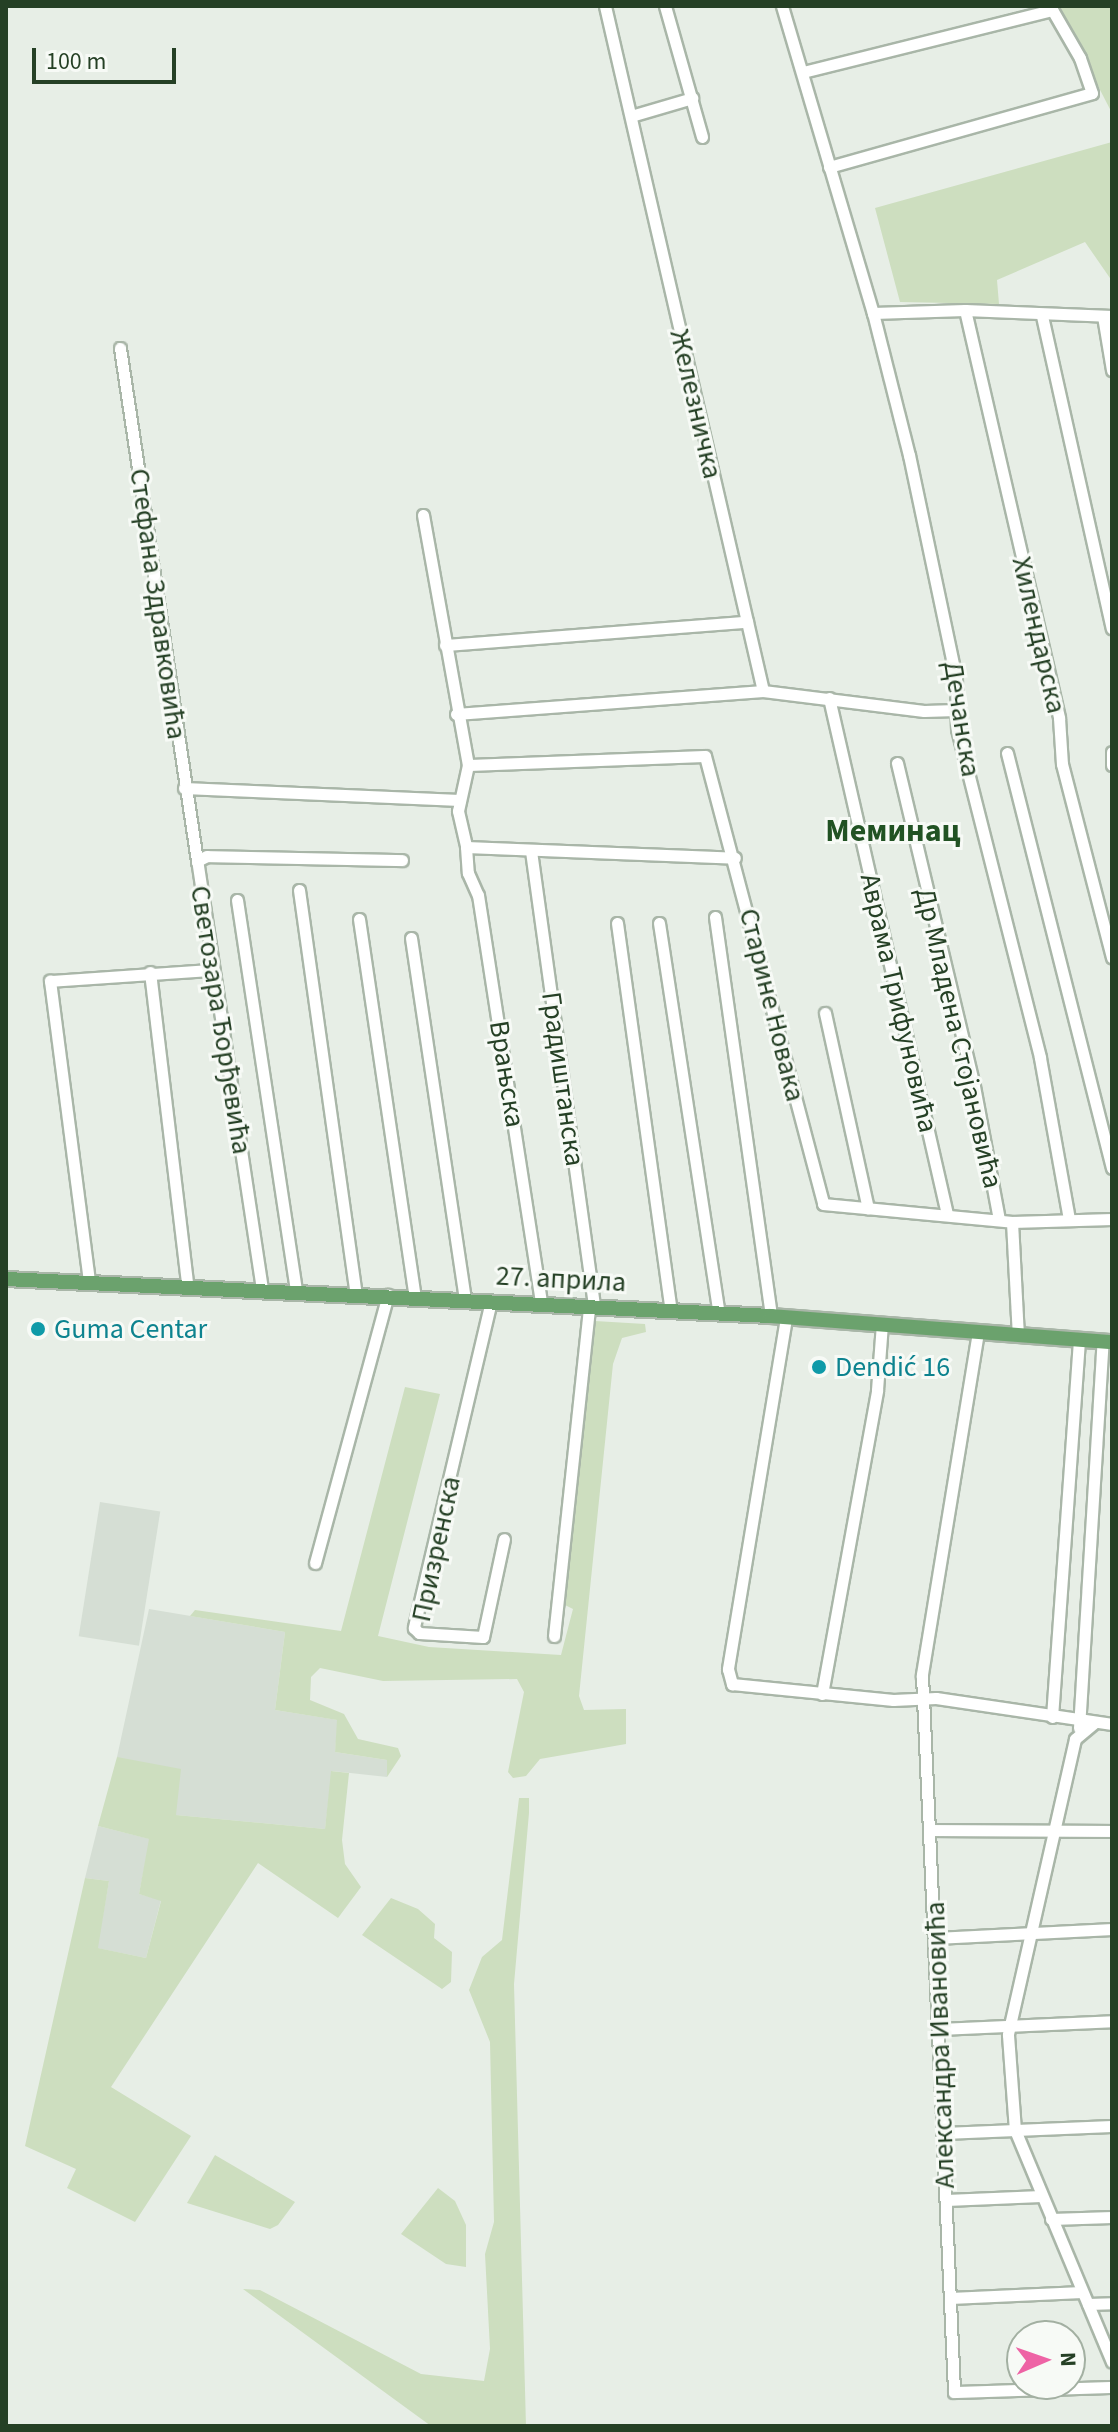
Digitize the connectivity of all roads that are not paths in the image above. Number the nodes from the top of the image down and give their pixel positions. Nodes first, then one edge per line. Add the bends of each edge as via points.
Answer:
1 (605, 6) edge
2 (665, 6) edge
3 (782, 6) edge
4 (1051, 8) edge
5 (803, 72) junction
6 (692, 98) junction
7 (631, 116) junction
8 (702, 137) dead end
9 (829, 167) junction
10 (965, 310) junction
11 (873, 313) junction
12 (1042, 316) junction
13 (1108, 316) edge
14 (120, 348) dead end
15 (1112, 370) edge
16 (423, 515) dead end
17 (747, 622) junction
18 (1112, 628) edge
19 (445, 645) junction
20 (763, 691) junction
21 (829, 698) junction
22 (956, 710) junction
23 (456, 714) junction
24 (1112, 752) edge
25 (1007, 753) dead end
26 (897, 763) dead end
27 (468, 765) junction
28 (1112, 765) edge
29 (184, 788) junction
30 (460, 800) junction
31 (466, 847) junction
32 (531, 851) junction
33 (735, 858) junction
34 (402, 860) dead end
35 (197, 861) junction
36 (299, 890) dead end
37 (237, 900) dead end
38 (715, 917) dead end
39 (359, 919) dead end
40 (617, 923) dead end
41 (659, 923) dead end
42 (411, 938) dead end
43 (1112, 958) edge
44 (212, 970) junction
45 (150, 972) junction
46 (825, 1013) dead end
47 (1112, 1168) edge
48 (868, 1208) junction
49 (947, 1214) junction
50 (1069, 1219) junction
51 (1112, 1219) edge
52 (999, 1220) junction
53 (1012, 1222) junction
54 (6, 1279) edge
55 (89, 1281) junction
56 (187, 1284) junction
57 (262, 1289) junction
58 (296, 1290) junction
59 (356, 1294) junction
60 (388, 1295) junction
61 (415, 1297) junction
62 (465, 1300) junction
63 (491, 1301) junction
64 (541, 1304) junction
65 (591, 1306) junction
66 (671, 1311) junction
67 (719, 1313) junction
68 (779, 1317) junction
69 (882, 1324) junction
70 (978, 1332) junction
71 (1018, 1335) junction
72 (1079, 1339) junction
73 (1107, 1341) edge
74 (504, 1539) dead end
75 (315, 1563) dead end
76 (554, 1636) dead end
77 (822, 1694) junction
78 (923, 1699) junction
79 (1057, 1718) junction
80 (1112, 1724) edge
81 (1078, 1730) junction
82 (931, 1830) junction
83 (1055, 1830) junction
84 (1112, 1831) edge
85 (1112, 1929) edge
86 (1029, 1933) junction
87 (936, 1938) junction
88 (1112, 2021) edge
89 (1009, 2026) junction
90 (939, 2029) junction
91 (1112, 2126) edge
92 (1015, 2130) junction
93 (943, 2133) junction
94 (1041, 2196) junction
95 (946, 2200) junction
96 (1112, 2217) edge
97 (1051, 2219) junction
98 (1082, 2292) junction
99 (950, 2298) junction
100 (1112, 2303) edge
101 (1088, 2304) junction
102 (1112, 2362) edge
103 (1112, 2387) edge

1 - 7 street, Железничка
2 - 6 street
3 - 5 street, Дечанска
4 - 5 street
4 - 9 street via 1080,58 1092,93
5 - 9 street, Дечанска
6 - 7 street
6 - 8 street
7 - 17 street, Железничка
9 - 11 street, Дечанска
10 - 11 street
10 - 12 street
10 - 43 street, Хилендарска via 1059,718 1062,764
11 - 22 street, Дечанска via 945,616
12 - 13 street
12 - 18 street
13 - 15 street
14 - 29 street, Стефана Здравковића
16 - 19 street
17 - 19 street
17 - 20 street, Железничка
19 - 23 street
20 - 21 street
20 - 23 street
21 - 22 street via 924,711
21 - 49 street, Аврама Трифуновића
22 - 50 street, Дечанска via 1040,1058
23 - 27 street
24 - 28 street
25 - 47 street
26 - 52 street, Др Младена Стојановића via 974,1086
27 - 30 street
27 - 33 street, Старине Новака via 705,756
29 - 30 street
29 - 35 street, Стефана Здравковића
30 - 31 street, Врањска
31 - 32 street
31 - 64 street, Врањска via 468,873 478,895
32 - 33 street
32 - 65 street, Градиштанска
33 - 48 street, Старине Новака via 819,1198 823,1204
34 - 35 street, Светозара Ђорђевића via 207,856
35 - 44 street, Светозара Ђорђевића
36 - 59 street
37 - 58 street
38 - 68 street
39 - 61 street
40 - 66 street
41 - 67 street
42 - 62 street
44 - 45 street
44 - 57 street, Светозара Ђорђевића
45 - 55 street via 50,981
45 - 56 street
46 - 48 street
48 - 49 street, Старине Новака
49 - 52 street, Старине Новака
50 - 51 street, Старине Новака
50 - 53 street, Старине Новака
52 - 53 street, Старине Новака
53 - 71 street
54 - 55 main road, 27. априла
55 - 56 main road, 27. априла
56 - 57 main road, 27. априла
57 - 58 main road, 27. априла
58 - 59 main road, 27. априла
59 - 60 main road, 27. априла
60 - 61 main road, 27. априла
60 - 75 street
61 - 62 main road, 27. априла
62 - 63 main road, 27. априла
63 - 64 main road, 27. априла
63 - 74 street, Призренска via 414,1628 419,1633 483,1637
64 - 65 main road, 27. априла
65 - 66 main road, 27. априла
65 - 76 street, Градиштанска
66 - 67 main road, 27. априла
67 - 68 main road, 27. априла
68 - 69 main road, 27. априла
68 - 77 street via 730,1680 736,1686
69 - 70 main road, 27. априла
69 - 77 street via 877,1390
70 - 71 main road, 27. априла
70 - 78 street, Александра Ивановића via 923,1665
71 - 72 main road, 27. априла
72 - 73 main road, 27. априла
72 - 79 street
73 - 81 street
77 - 78 street
78 - 79 street
78 - 82 street, Александра Ивановића
79 - 81 street
79 - 81 street
80 - 81 street via 1094,1722
81 - 83 street
82 - 83 street
82 - 87 street, Александра Ивановића
83 - 84 street
83 - 86 street
85 - 86 street
86 - 87 street
86 - 89 street
87 - 90 street, Александра Ивановића
88 - 89 street
89 - 90 street
89 - 92 street
90 - 93 street, Александра Ивановића
91 - 92 street
92 - 93 street
92 - 94 street
93 - 95 street, Александра Ивановића
94 - 95 street
94 - 97 street
95 - 99 street, Александра Ивановића
96 - 97 street
97 - 98 street
98 - 99 street
98 - 101 street
99 - 103 street, Александра Ивановића via 954,2392
100 - 101 street
101 - 102 street

